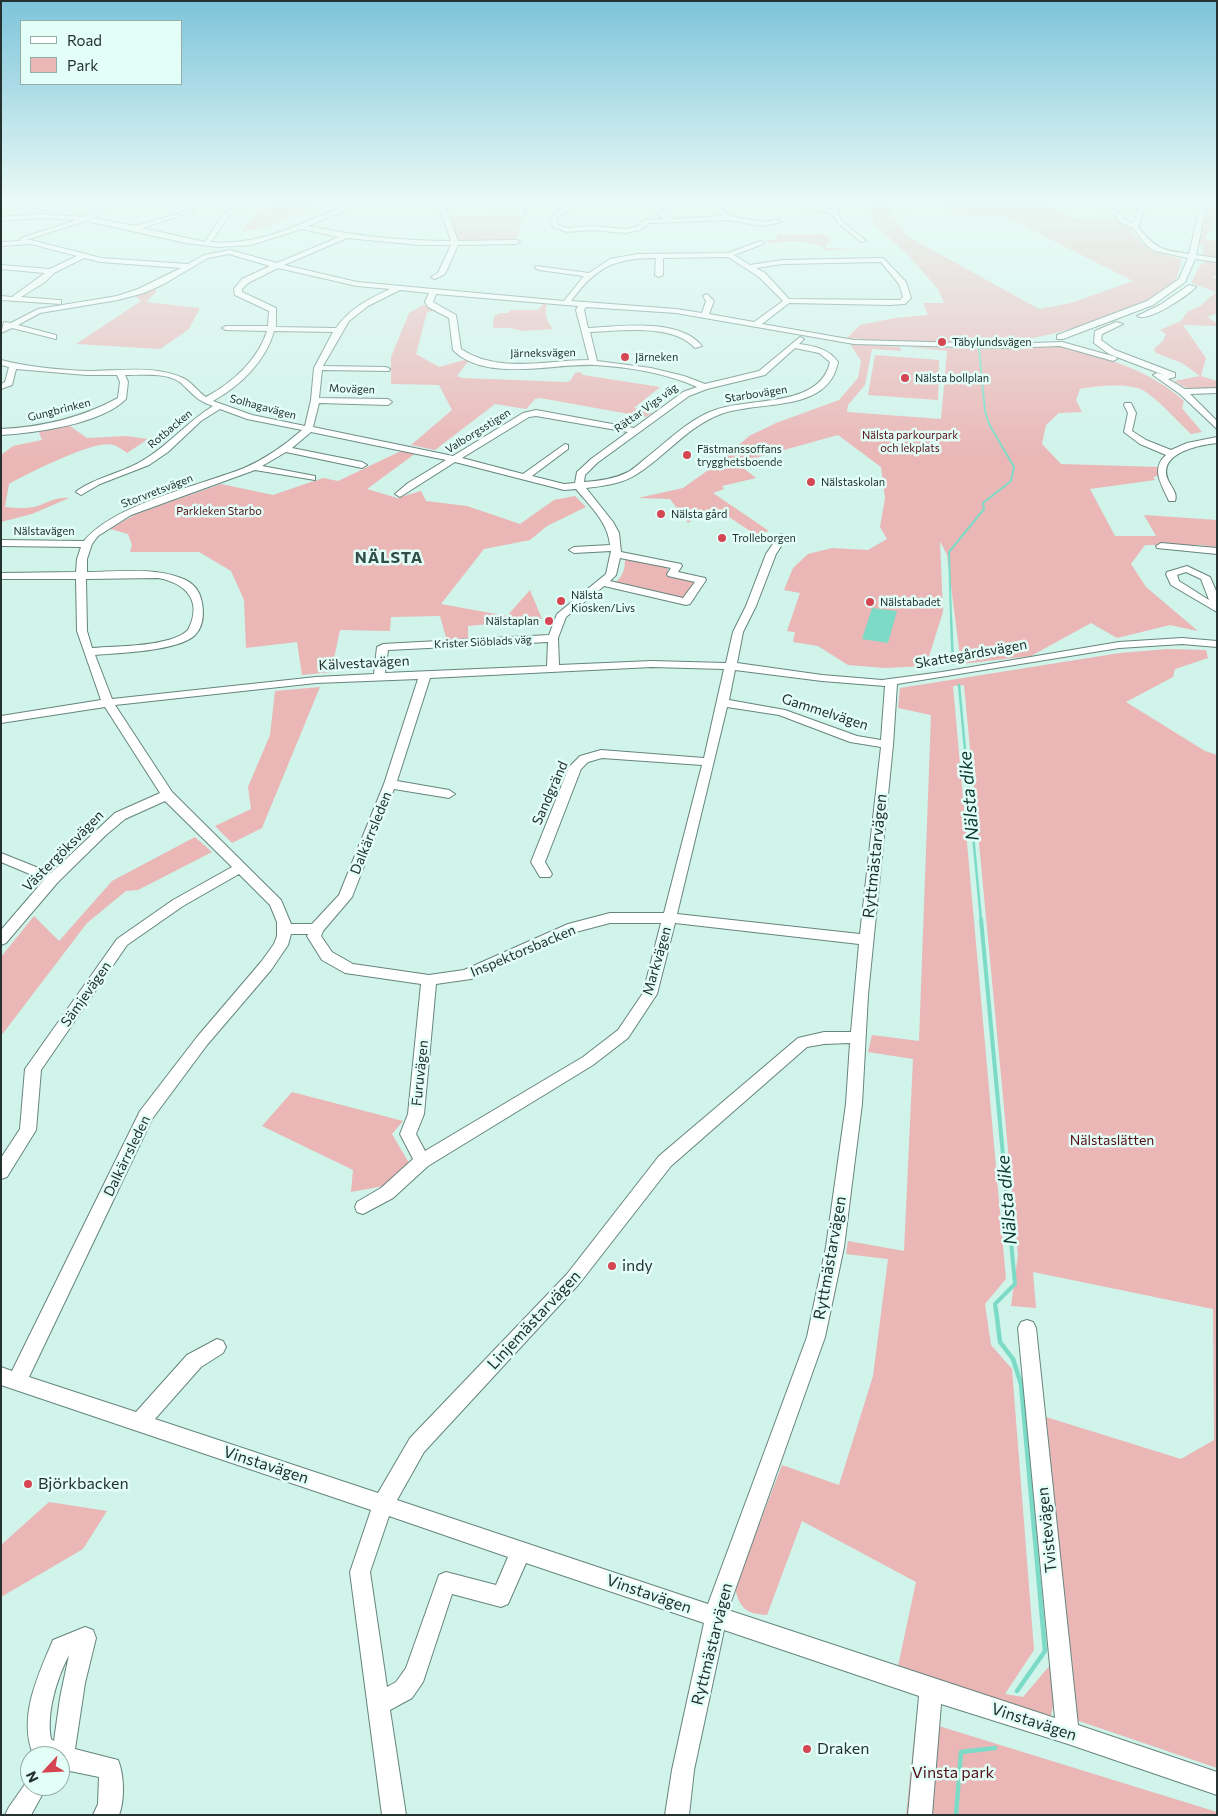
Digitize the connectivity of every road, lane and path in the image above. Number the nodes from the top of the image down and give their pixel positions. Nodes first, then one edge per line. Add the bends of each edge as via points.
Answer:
1 (32, 288) edge
2 (149, 288) edge
3 (239, 288) edge
4 (399, 288) joint
5 (576, 288) edge
6 (774, 288) edge
7 (904, 288) edge
8 (1173, 288) edge
9 (1191, 288) edge
10 (433, 292) junction
11 (707, 296) dead end
12 (1, 298) edge
13 (13, 299) junction
14 (1155, 300) junction
15 (787, 302) junction
16 (564, 304) junction
17 (1168, 304) junction
18 (69, 305) junction
19 (583, 305) junction
20 (705, 315) junction
21 (1, 324) edge
22 (757, 324) junction
23 (11, 325) junction
24 (226, 328) dead end
25 (270, 330) junction
26 (338, 330) junction
27 (586, 330) junction
28 (1, 331) edge
29 (805, 333) junction
30 (53, 336) dead end
31 (1062, 341) junction
32 (794, 345) junction
33 (698, 346) dead end
34 (1, 362) edge
35 (594, 363) junction
36 (14, 366) junction
37 (318, 368) junction
38 (386, 369) dead end
39 (120, 372) junction
40 (1162, 378) junction
41 (1, 387) edge
42 (704, 387) junction
43 (1217, 390) edge
44 (1183, 392) junction
45 (315, 400) junction
46 (206, 401) junction
47 (388, 402) dead end
48 (1128, 405) dead end
49 (218, 407) junction
50 (1213, 418) edge
51 (1217, 426) edge
52 (308, 430) junction
53 (635, 431) junction
54 (1, 432) edge
55 (1217, 440) edge
56 (565, 447) dead end
57 (285, 449) junction
58 (1172, 454) junction
59 (455, 459) junction
60 (362, 465) dead end
61 (255, 467) junction
62 (525, 477) junction
63 (312, 478) dead end
64 (579, 486) junction
65 (81, 492) dead end
66 (400, 494) dead end
67 (1172, 499) dead end
68 (782, 537) dead end
69 (1, 543) edge
70 (88, 544) junction
71 (1161, 546) dead end
72 (574, 550) dead end
73 (616, 551) junction
74 (1217, 552) edge
75 (1, 576) edge
76 (81, 576) junction
77 (603, 583) junction
78 (553, 638) junction
79 (1217, 644) edge
80 (88, 652) junction
81 (730, 666) junction
82 (553, 668) junction
83 (425, 675) junction
84 (379, 676) junction
85 (890, 682) junction
86 (108, 703) junction
87 (723, 703) junction
88 (1, 720) edge
89 (888, 745) junction
90 (709, 762) junction
91 (390, 784) junction
92 (449, 794) dead end
93 (167, 795) junction
94 (1, 857) edge
95 (240, 868) junction
96 (545, 874) dead end
97 (53, 879) junction
98 (669, 918) junction
99 (315, 932) junction
100 (284, 933) junction
101 (1, 940) edge
102 (866, 940) junction
103 (430, 980) junction
104 (858, 1037) junction
105 (422, 1161) junction
106 (1, 1172) edge
107 (363, 1207) dead end
108 (1026, 1328) dead end
109 (217, 1347) dead end
110 (9, 1378) edge
111 (139, 1423) junction
112 (383, 1504) junction
113 (521, 1550) junction
114 (716, 1617) junction
115 (931, 1688) junction
116 (379, 1704) junction
117 (1068, 1732) junction
118 (70, 1760) edge
119 (1217, 1784) edge
120 (29, 1796) edge
121 (17, 1815) edge
122 (105, 1815) edge
123 (394, 1815) edge
124 (677, 1815) edge
125 (920, 1815) edge

1 - 13 street
2 - 18 street via 118,298
3 - 25 street via 238,293 273,310
4 - 10 street
4 - 26 street via 365,304
5 - 16 street
6 - 15 street
7 - 15 street via 907,298 890,303
8 - 14 street
9 - 17 street
10 - 16 street
10 - 35 street, Järneksvägen via 429,302 453,317 457,350 472,360 503,365
11 - 20 street via 710,301
12 - 13 street
13 - 18 street via 65,302
14 - 17 street
14 - 31 street via 1080,329
15 - 22 street
16 - 19 street
17 - 40 street via 1098,333 1096,339 1112,352 1172,376
18 - 23 street via 38,311
19 - 20 street
19 - 27 street via 580,310
20 - 22 street
21 - 23 street
22 - 29 street
23 - 28 street
23 - 30 street
24 - 25 street
25 - 26 street
25 - 46 street via 250,366 221,395
26 - 37 street
27 - 33 street via 672,332 696,341
27 - 35 street
29 - 31 street via 888,344 1028,345
29 - 32 street, Rättar Vigs väg
31 - 40 street
32 - 42 street, Rättar Vigs väg via 762,373
32 - 64 street, Starbovägen via 831,356 834,362 832,372 820,388 791,401 745,406 702,418 633,473 617,480
34 - 36 street, Solhagavägen
35 - 42 street, Järneksvägen via 677,378
36 - 39 street, Solhagavägen
36 - 41 street via 9,383
37 - 38 street
37 - 45 street
39 - 46 street, Solhagavägen via 165,374 182,380
39 - 54 street, Gungbrinken via 124,382 122,399 108,408 46,427
40 - 44 street
42 - 53 street, Rättar Vigs väg via 686,394
43 - 44 street
44 - 50 street
45 - 47 street, Movägen
45 - 52 street
46 - 49 street, Solhagavägen
48 - 58 street via 1132,413 1128,432
49 - 52 street, Solhagavägen
49 - 65 street, Rotbacken via 198,419 146,463
50 - 51 street
52 - 57 street, Storvretsvägen
52 - 59 street, Solhagavägen
53 - 59 street, Valborgsstigen via 526,415
53 - 64 street, Rättar Vigs väg via 580,474
55 - 58 street
56 - 62 street
57 - 60 street
57 - 61 street, Storvretsvägen
58 - 67 street via 1161,468
59 - 62 street, Solhagavägen
59 - 66 street, Valborgsstigen
61 - 63 street
61 - 70 street, Storvretsvägen via 128,513 101,530
62 - 64 street, Solhagavägen via 564,487
64 - 73 street via 608,522 614,533
68 - 81 street, Markvägen via 771,554 738,632
69 - 70 street, Nälstavägen
70 - 76 street
71 - 74 street
72 - 73 street
73 - 77 street via 611,575
73 - 77 street via 677,566 672,574 701,580 686,602
75 - 76 street
76 - 80 street via 82,631
76 - 80 street via 158,575 180,579 194,591 198,607 196,627 189,636 168,642
77 - 78 street via 561,616
78 - 82 street
78 - 84 street, Krister Siöblads väg via 383,647
79 - 85 street, Skattegårdsvägen via 1182,641 1119,645
80 - 86 street
81 - 82 street, Kälvestavägen via 652,664
81 - 85 street, Skattegårdsvägen via 822,678
81 - 87 street, Markvägen
82 - 83 street, Kälvestavägen
83 - 84 street, Kälvestavägen
83 - 91 street, Dalkärrsleden
84 - 86 street, Kälvestavägen
85 - 89 street, Ryttmästarvägen
86 - 88 street, Kälvestavägen
86 - 93 street
87 - 89 street, Gammelvägen via 781,712 854,739
87 - 90 street, Markvägen
89 - 102 street, Ryttmästarvägen
90 - 96 street, Sandgränd via 600,754 584,758 575,767 538,862
90 - 98 street, Markvägen
91 - 92 street, Dalkärrsleden
91 - 99 street, Dalkärrsleden via 345,897
93 - 95 street
93 - 97 street, Västergöksvägen via 120,816
94 - 97 street
95 - 100 street via 276,903
95 - 106 street, Sämjevägen via 178,902 122,942 33,1069 28,1130
97 - 101 street, Västergöksvägen
98 - 102 street, Inspektorsbacken
98 - 103 street, Inspektorsbacken via 610,918 568,929 466,975
98 - 105 street, Markvägen via 650,994 623,1034 588,1061
99 - 100 street
99 - 103 street, Inspektorsbacken via 327,956 350,969
100 - 110 street, Dalkärrsleden via 281,945 266,966 202,1041 146,1115
102 - 104 street, Ryttmästarvägen
103 - 105 street, Furuvägen via 416,1114 408,1134
104 - 112 street, Linjemästarvägen via 803,1042 665,1162 573,1280 417,1445
104 - 114 street, Ryttmästarvägen via 854,1104 835,1247 816,1337
105 - 107 street, Markvägen via 386,1193
108 - 117 street, Tvistevägen
109 - 111 street via 194,1361
110 - 111 street, Vinstavägen
111 - 112 street, Vinstavägen
112 - 113 street, Vinstavägen
112 - 116 street, Linjemästarvägen via 360,1572
113 - 114 street, Vinstavägen
113 - 116 street via 501,1597 446,1582 415,1674 404,1690
114 - 115 street, Vinstavägen
114 - 124 street, Ryttmästarvägen via 682,1770
115 - 117 street, Vinstavägen
115 - 125 street
116 - 123 street, Linjemästarvägen
117 - 119 street, Vinstavägen
118 - 122 street via 110,1768 110,1808
120 - 121 street

